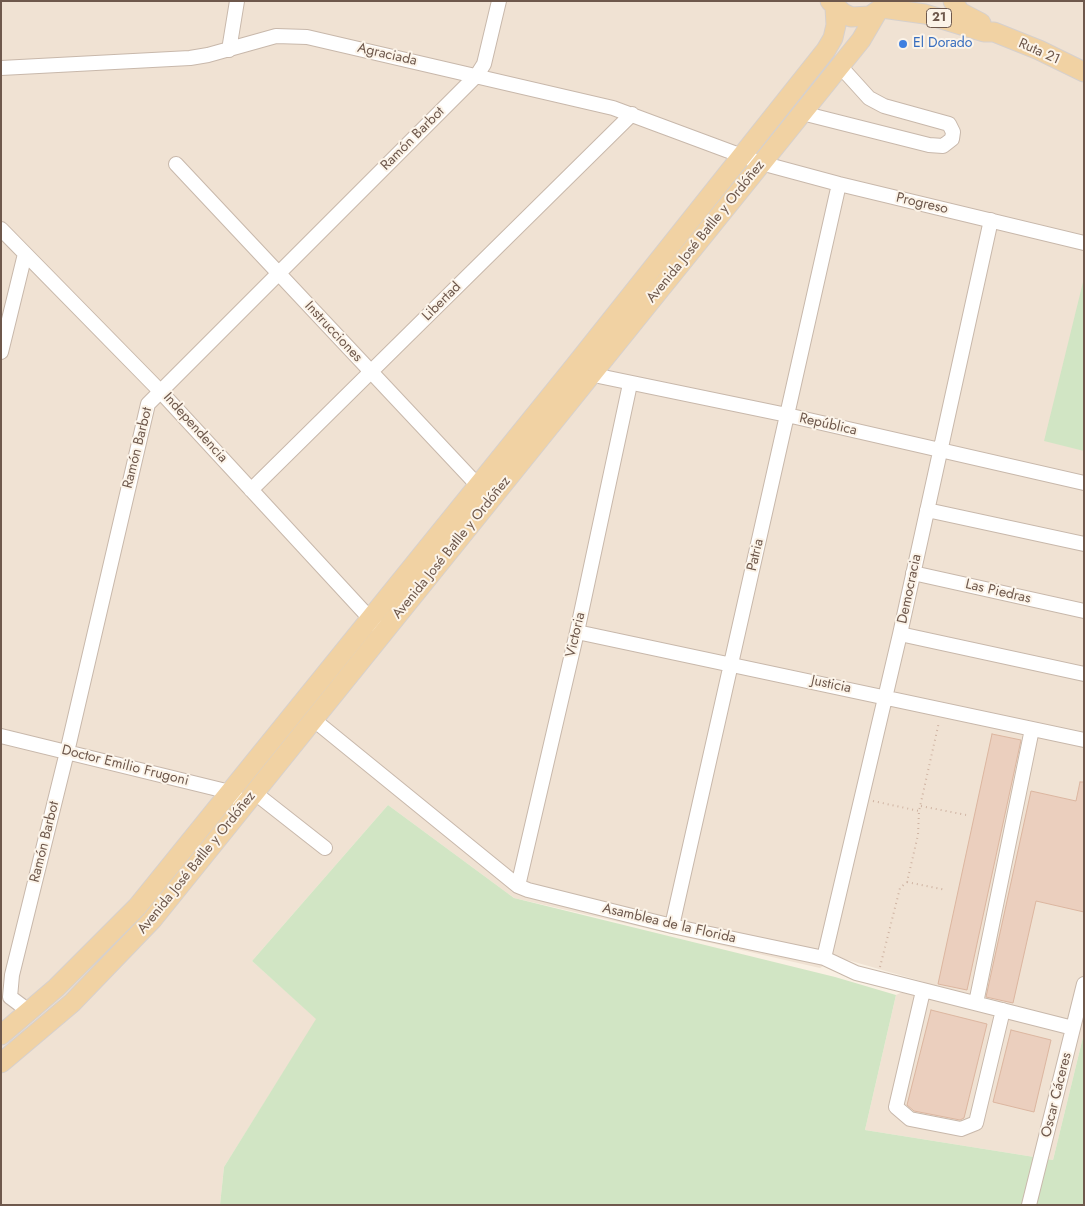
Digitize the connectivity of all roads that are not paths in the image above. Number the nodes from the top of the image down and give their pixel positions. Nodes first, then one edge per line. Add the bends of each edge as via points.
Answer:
1 (237, 1) edge
2 (498, 1) edge
3 (953, 1) edge
4 (833, 4) edge
5 (885, 5) edge
6 (994, 32) junction
7 (228, 50) junction
8 (840, 66) junction
9 (1, 68) edge
10 (1084, 72) edge
11 (477, 75) junction
12 (802, 113) junction
13 (632, 114) junction
14 (741, 157) junction
15 (762, 163) junction
16 (176, 164) dead end
17 (839, 184) junction
18 (991, 220) junction
19 (1, 228) edge
20 (1084, 242) edge
21 (25, 254) junction
22 (278, 273) junction
23 (1, 352) edge
24 (573, 368) junction
25 (370, 372) junction
26 (590, 376) junction
27 (630, 384) junction
28 (160, 391) junction
29 (787, 415) junction
30 (940, 450) junction
31 (1084, 483) edge
32 (476, 485) junction
33 (251, 490) junction
34 (493, 498) junction
35 (927, 510) junction
36 (1084, 544) edge
37 (913, 573) junction
38 (1084, 611) edge
39 (369, 619) junction
40 (384, 632) junction
41 (577, 632) junction
42 (900, 634) junction
43 (732, 664) junction
44 (1084, 674) edge
45 (885, 697) junction
46 (314, 720) junction
47 (1032, 729) junction
48 (1, 736) edge
49 (1083, 738) edge
50 (67, 752) junction
51 (230, 792) junction
52 (250, 799) junction
53 (325, 848) dead end
54 (518, 886) junction
55 (672, 926) junction
56 (824, 958) junction
57 (85, 962) junction
58 (100, 975) junction
59 (1084, 984) edge
60 (923, 990) junction
61 (6, 996) edge
62 (976, 1004) junction
63 (1003, 1010) junction
64 (30, 1012) junction
65 (1073, 1028) junction
66 (1, 1035) edge
67 (1, 1063) edge
68 (1029, 1205) edge

1 - 7 street
2 - 11 street, Ramón Barbot via 484,64
3 - 6 main road, Ruta 21 / 21 via 960,12
4 - 5 main road via 842,13 860,18
4 - 14 main road, Avenida José Batlle y Ordóñez via 836,25 826,50
5 - 6 main road, Ruta 21 / 21
5 - 8 main road, Avenida José Batlle y Ordóñez
6 - 10 main road, Ruta 21 / 21
7 - 9 street, Agraciada via 190,58
7 - 11 street, Agraciada via 276,36 307,37
8 - 12 main road, Avenida José Batlle y Ordóñez
8 - 12 street via 869,98 884,106 949,124 954,132 952,139 943,146 929,145
11 - 13 street, Agraciada
11 - 22 street, Ramón Barbot
12 - 15 main road, Avenida José Batlle y Ordóñez
13 - 14 street, Agraciada
13 - 25 street, Libertad
14 - 15 street, Agraciada
14 - 24 main road, Avenida José Batlle y Ordóñez
15 - 17 street, Progreso
15 - 26 main road, Avenida José Batlle y Ordóñez
16 - 22 street, Instrucciones
17 - 18 street, Progreso
17 - 29 street, Patria
18 - 20 street, Progreso
18 - 30 street, Democracia
19 - 21 street, Independencia
21 - 23 street
21 - 28 street, Independencia
22 - 25 street, Instrucciones
22 - 28 street, Ramón Barbot
24 - 26 street, República
24 - 32 main road, Avenida José Batlle y Ordóñez
25 - 32 street, Instrucciones
25 - 33 street, Libertad
26 - 27 street, República
26 - 34 main road, Avenida José Batlle y Ordóñez
27 - 29 street, República
27 - 41 street, Victoria
28 - 33 street, Independencia
28 - 50 street, Ramón Barbot via 148,404
29 - 30 street, República
29 - 43 street, Patria
30 - 31 street, República
30 - 35 street, Democracia
32 - 34 street, Instrucciones
32 - 39 main road, Avenida José Batlle y Ordóñez
33 - 39 street, Independencia
34 - 40 main road, Avenida José Batlle y Ordóñez
35 - 36 street
35 - 37 street, Democracia
37 - 38 street, Las Piedras
37 - 42 street, Democracia
39 - 40 street, Independencia
39 - 51 main road, Avenida José Batlle y Ordóñez
40 - 46 main road, Avenida José Batlle y Ordóñez
41 - 43 street, Justicia
41 - 54 street, Victoria
42 - 44 street
42 - 45 street, Democracia
43 - 45 street, Justicia
43 - 55 street, Patria
45 - 47 street, Justicia
45 - 56 street, Democracia
46 - 52 main road, Avenida José Batlle y Ordóñez
46 - 54 street, Asamblea de la Florida
47 - 49 street, Justicia
47 - 62 street
48 - 50 street, Doctor Emilio Frugoni
50 - 51 street, Doctor Emilio Frugoni
50 - 61 street, Ramón Barbot
51 - 52 street, Doctor Emilio Frugoni
51 - 57 main road, Avenida José Batlle y Ordóñez via 137,907
52 - 53 street, Doctor Emilio Frugoni
52 - 58 main road, Avenida José Batlle y Ordóñez via 152,920
54 - 55 street, Asamblea de la Florida
55 - 56 street, Asamblea de la Florida
56 - 60 street, Asamblea de la Florida via 856,973
57 - 58 street
57 - 64 main road, Avenida José Batlle y Ordóñez
58 - 67 main road, Avenida José Batlle y Ordóñez
59 - 65 street, Oscar Cáceres
60 - 62 street, Asamblea de la Florida
60 - 63 street via 896,1107 910,1119 961,1129 976,1123
61 - 64 street, Ramón Barbot
62 - 63 street, Asamblea de la Florida
63 - 65 street, Asamblea de la Florida
64 - 66 main road, Avenida José Batlle y Ordóñez
65 - 68 street, Oscar Cáceres

